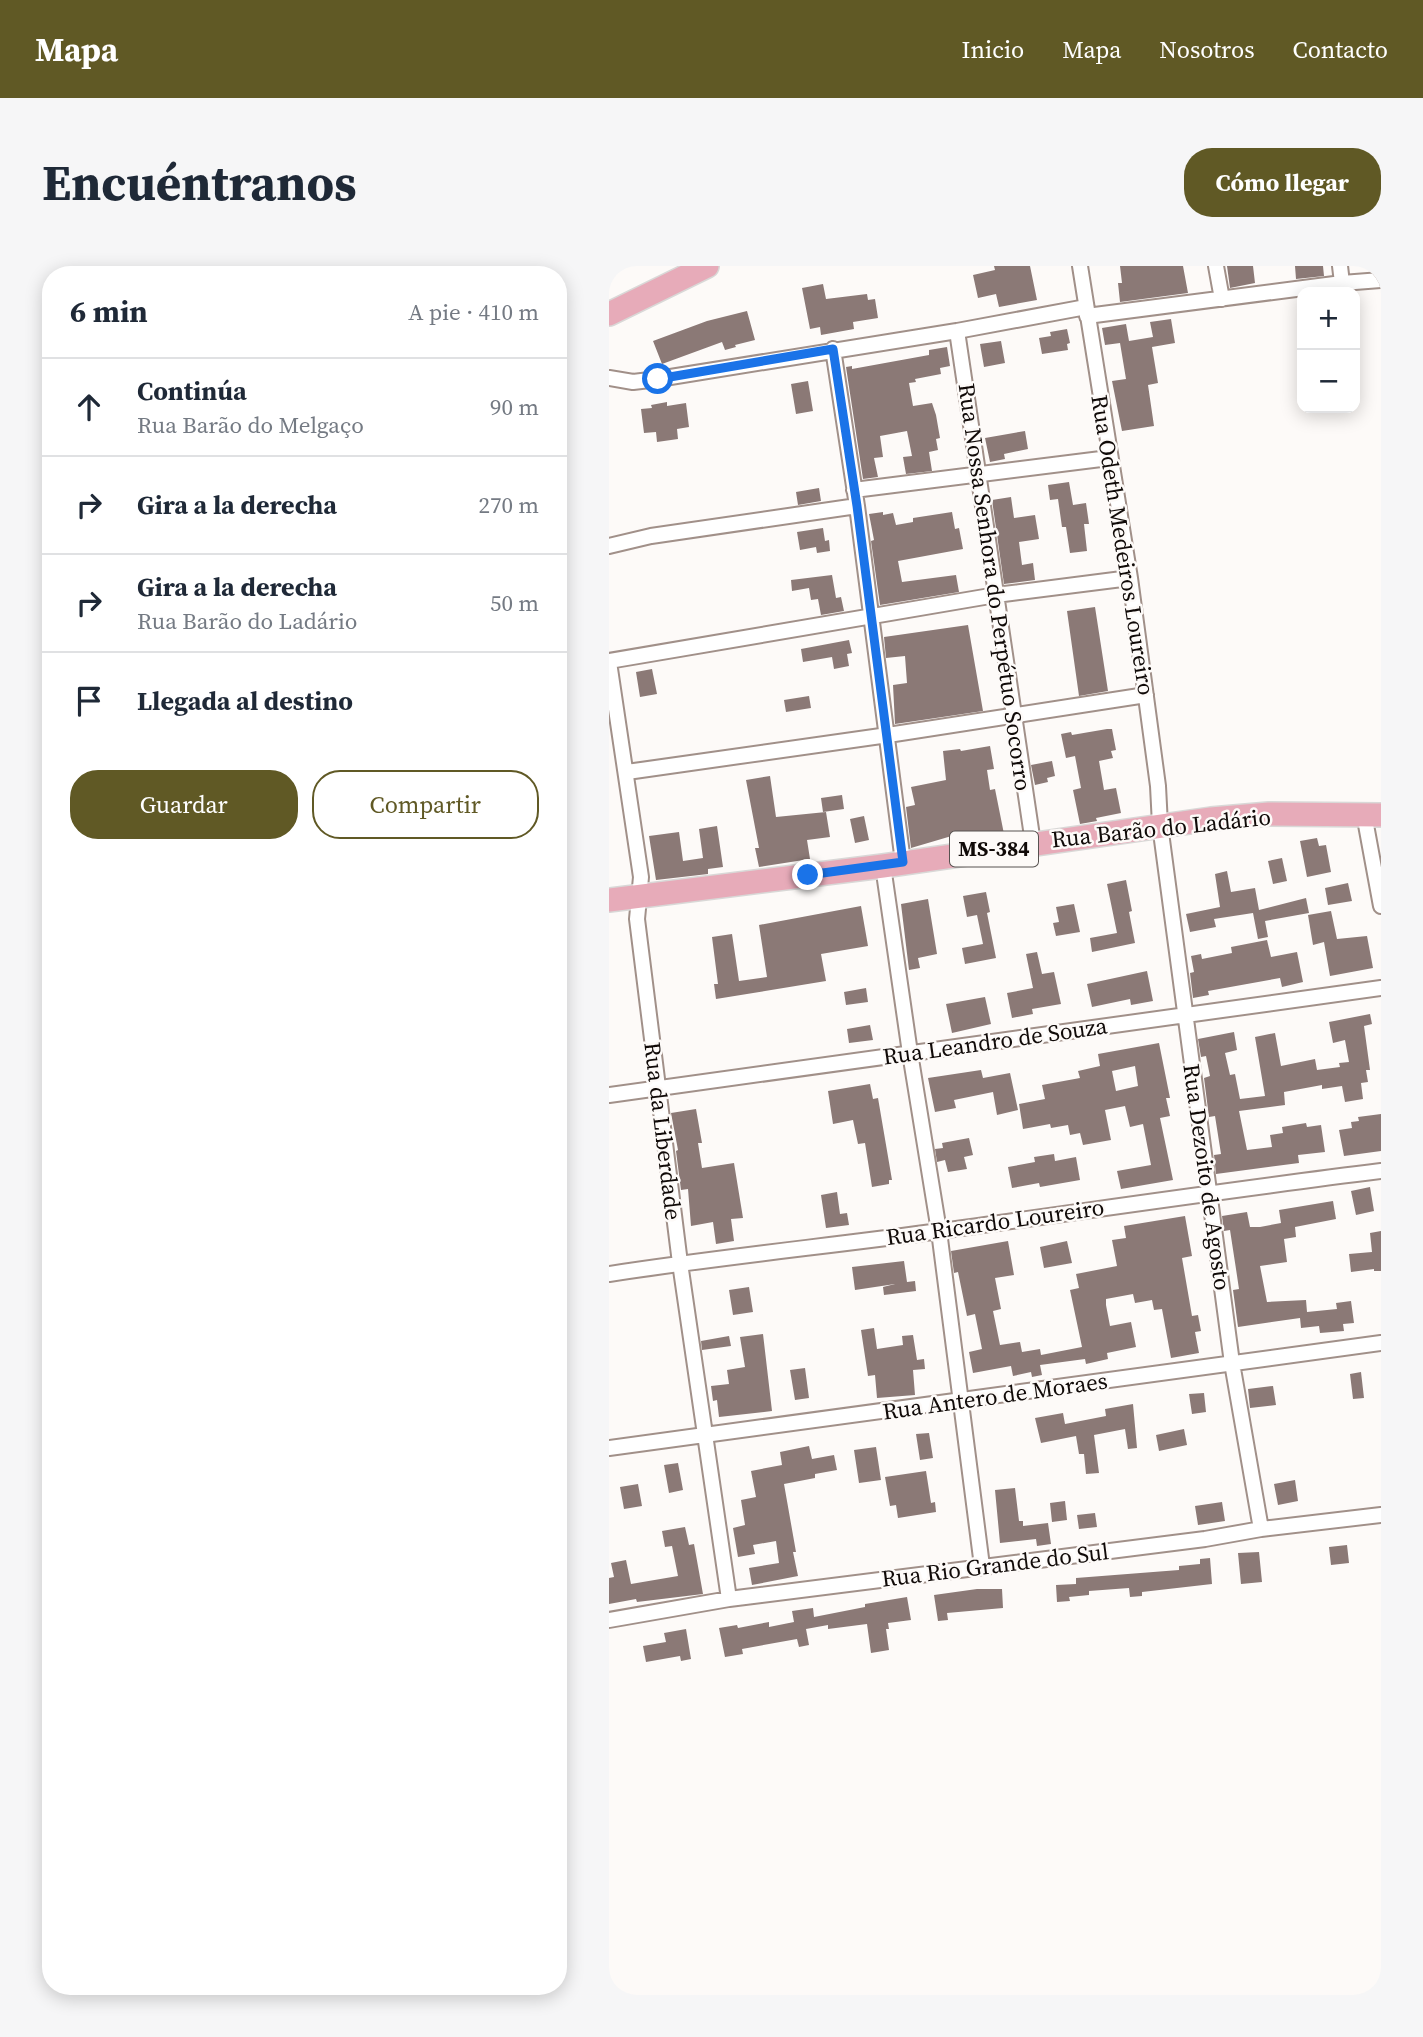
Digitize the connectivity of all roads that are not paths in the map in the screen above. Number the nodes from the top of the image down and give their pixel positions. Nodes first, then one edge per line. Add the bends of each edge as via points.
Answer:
1 (707, 266) edge
2 (1080, 266) edge
3 (1216, 266) edge
4 (1340, 266) edge
5 (1381, 280) edge
6 (1342, 283) junction
7 (1222, 299) junction
8 (1086, 312) junction
9 (609, 314) edge
10 (957, 331) junction
11 (833, 349) junction
12 (609, 378) edge
13 (1109, 458) junction
14 (978, 474) junction
15 (854, 490) junction
16 (857, 506) junction
17 (609, 546) edge
18 (1130, 578) junction
19 (996, 595) junction
20 (871, 615) junction
21 (609, 662) edge
22 (1146, 695) junction
23 (1015, 715) junction
24 (888, 736) junction
25 (627, 772) junction
26 (1373, 815) edge
27 (1160, 825) junction
28 (1033, 843) junction
29 (893, 864) junction
30 (640, 896) junction
31 (609, 900) edge
32 (1381, 906) edge
33 (1381, 988) edge
34 (1185, 1016) junction
35 (910, 1053) junction
36 (658, 1088) junction
37 (609, 1095) edge
38 (1381, 1171) edge
39 (1209, 1192) junction
40 (939, 1231) junction
41 (680, 1263) junction
42 (609, 1274) edge
43 (1381, 1343) edge
44 (1232, 1363) junction
45 (959, 1401) junction
46 (706, 1437) junction
47 (609, 1448) edge
48 (1381, 1515) edge
49 (1261, 1528) junction
50 (982, 1566) junction
51 (729, 1599) junction
52 (609, 1620) edge

1 - 9 main road
2 - 8 street, Rua Odeth Medeiros Loureiro
3 - 7 street
4 - 6 street
5 - 6 street
6 - 7 street
7 - 8 street
8 - 10 street
8 - 13 street, Rua Odeth Medeiros Loureiro
10 - 11 street
10 - 14 street, Rua Nossa Senhora do Perpétuo Socorro
11 - 12 street via 658,379 633,382
11 - 15 street
13 - 14 street
13 - 18 street, Rua Odeth Medeiros Loureiro
14 - 15 street
14 - 19 street, Rua Nossa Senhora do Perpétuo Socorro
15 - 16 street
16 - 17 street
16 - 20 street
18 - 19 street
18 - 22 street, Rua Odeth Medeiros Loureiro
19 - 20 street
19 - 23 street, Rua Nossa Senhora do Perpétuo Socorro
20 - 21 street
20 - 24 street
21 - 25 street, Rua da Liberdade
22 - 23 street
22 - 27 street, Rua Odeth Medeiros Loureiro
23 - 24 street
23 - 28 street, Rua Nossa Senhora do Perpétuo Socorro
24 - 25 street
24 - 29 street
25 - 30 street, Rua da Liberdade
26 - 27 main road, Rua Barão do Ladário / MS-384 via 1269,814
26 - 32 street
27 - 28 main road, Rua Barão do Ladário / MS-384
27 - 34 street, Rua Dezoito de Agosto
28 - 29 main road, Rua Barão do Ladário / MS-384
29 - 30 main road, Rua Barão do Ladário / MS-384
29 - 35 street
30 - 31 main road, Rua Barão do Ladário / MS-384
30 - 36 street, Rua da Liberdade via 637,919
33 - 34 street, Rua Leandro de Souza
34 - 35 street, Rua Leandro de Souza
34 - 39 street, Rua Dezoito de Agosto
35 - 36 street, Rua Leandro de Souza
35 - 40 street
36 - 37 street, Rua Leandro de Souza
36 - 41 street, Rua da Liberdade
38 - 39 street, Rua Ricardo Loureiro
39 - 40 street, Rua Ricardo Loureiro
39 - 44 street, Rua Dezoito de Agosto
40 - 41 street, Rua Ricardo Loureiro
40 - 45 street
41 - 42 street, Rua Ricardo Loureiro
41 - 46 street, Rua da Liberdade
43 - 44 street, Rua Antero de Moraes
44 - 45 street, Rua Antero de Moraes
44 - 49 street, Rua Dezoito de Agosto
45 - 46 street, Rua Antero de Moraes
45 - 50 street
46 - 47 street, Rua Antero de Moraes
46 - 51 street, Rua da Liberdade
48 - 49 street, Rua Rio Grande do Sul
49 - 50 street, Rua Rio Grande do Sul
50 - 51 street, Rua Rio Grande do Sul
51 - 52 street, Rua Rio Grande do Sul

